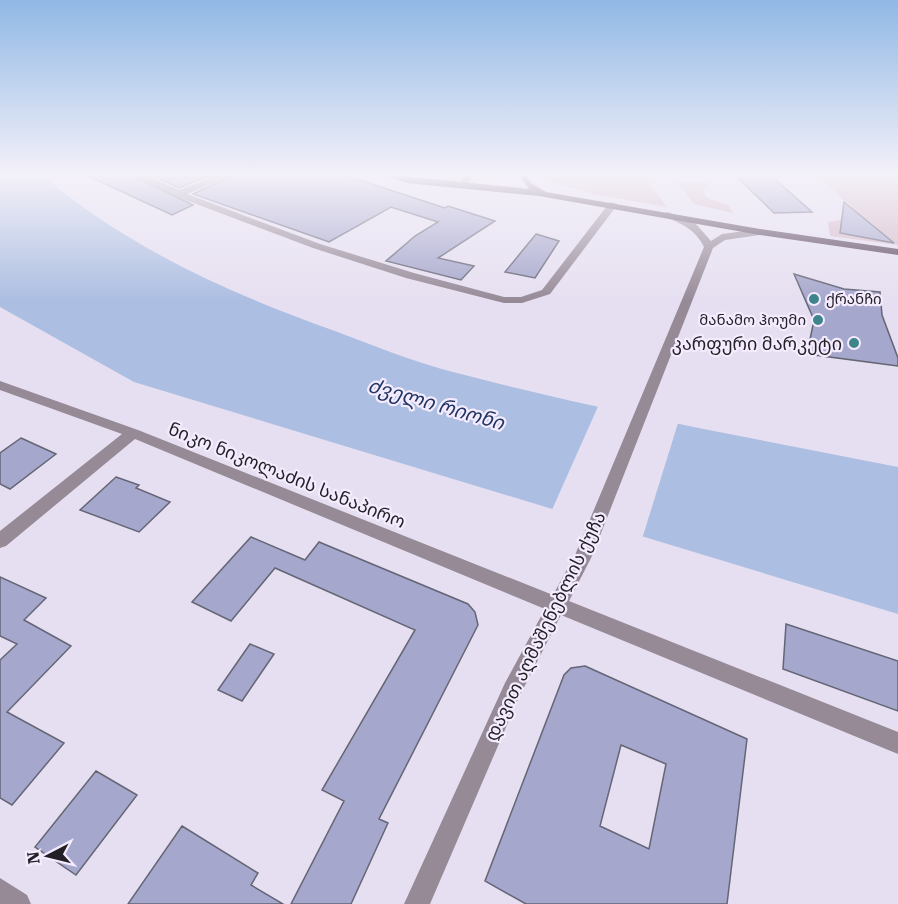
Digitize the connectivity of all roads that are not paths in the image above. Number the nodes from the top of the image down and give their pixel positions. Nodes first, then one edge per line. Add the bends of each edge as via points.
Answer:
1 (237, 216) edge
2 (604, 216) edge
3 (671, 216) edge
4 (674, 216) edge
5 (760, 232) junction
6 (704, 234) junction
7 (722, 237) junction
8 (709, 247) junction
9 (898, 252) edge
10 (0, 385) edge
11 (133, 433) junction
12 (0, 541) edge
13 (557, 607) junction
14 (898, 743) edge
15 (0, 891) edge
16 (18, 904) edge
17 (417, 904) edge

1 - 2 street via 357,261 504,300 522,300 546,292
3 - 6 street
4 - 5 main road
5 - 7 street
5 - 9 main road
6 - 7 street via 704,230 716,229 723,232
6 - 8 street
7 - 8 street, დავით აღმაშენებლის ქუჩა
8 - 13 street, დავით აღმაშენებლის ქუჩა via 583,556
10 - 11 street, ნიკო ნიკოლაძის სანაპირო
11 - 12 street
11 - 13 street, ნიკო ნიკოლაძის სანაპირო
13 - 14 street, ნიკო ნიკოლაძის სანაპირო
13 - 17 street, დავით აღმაშენებლის ქუჩა via 512,690
15 - 16 street

